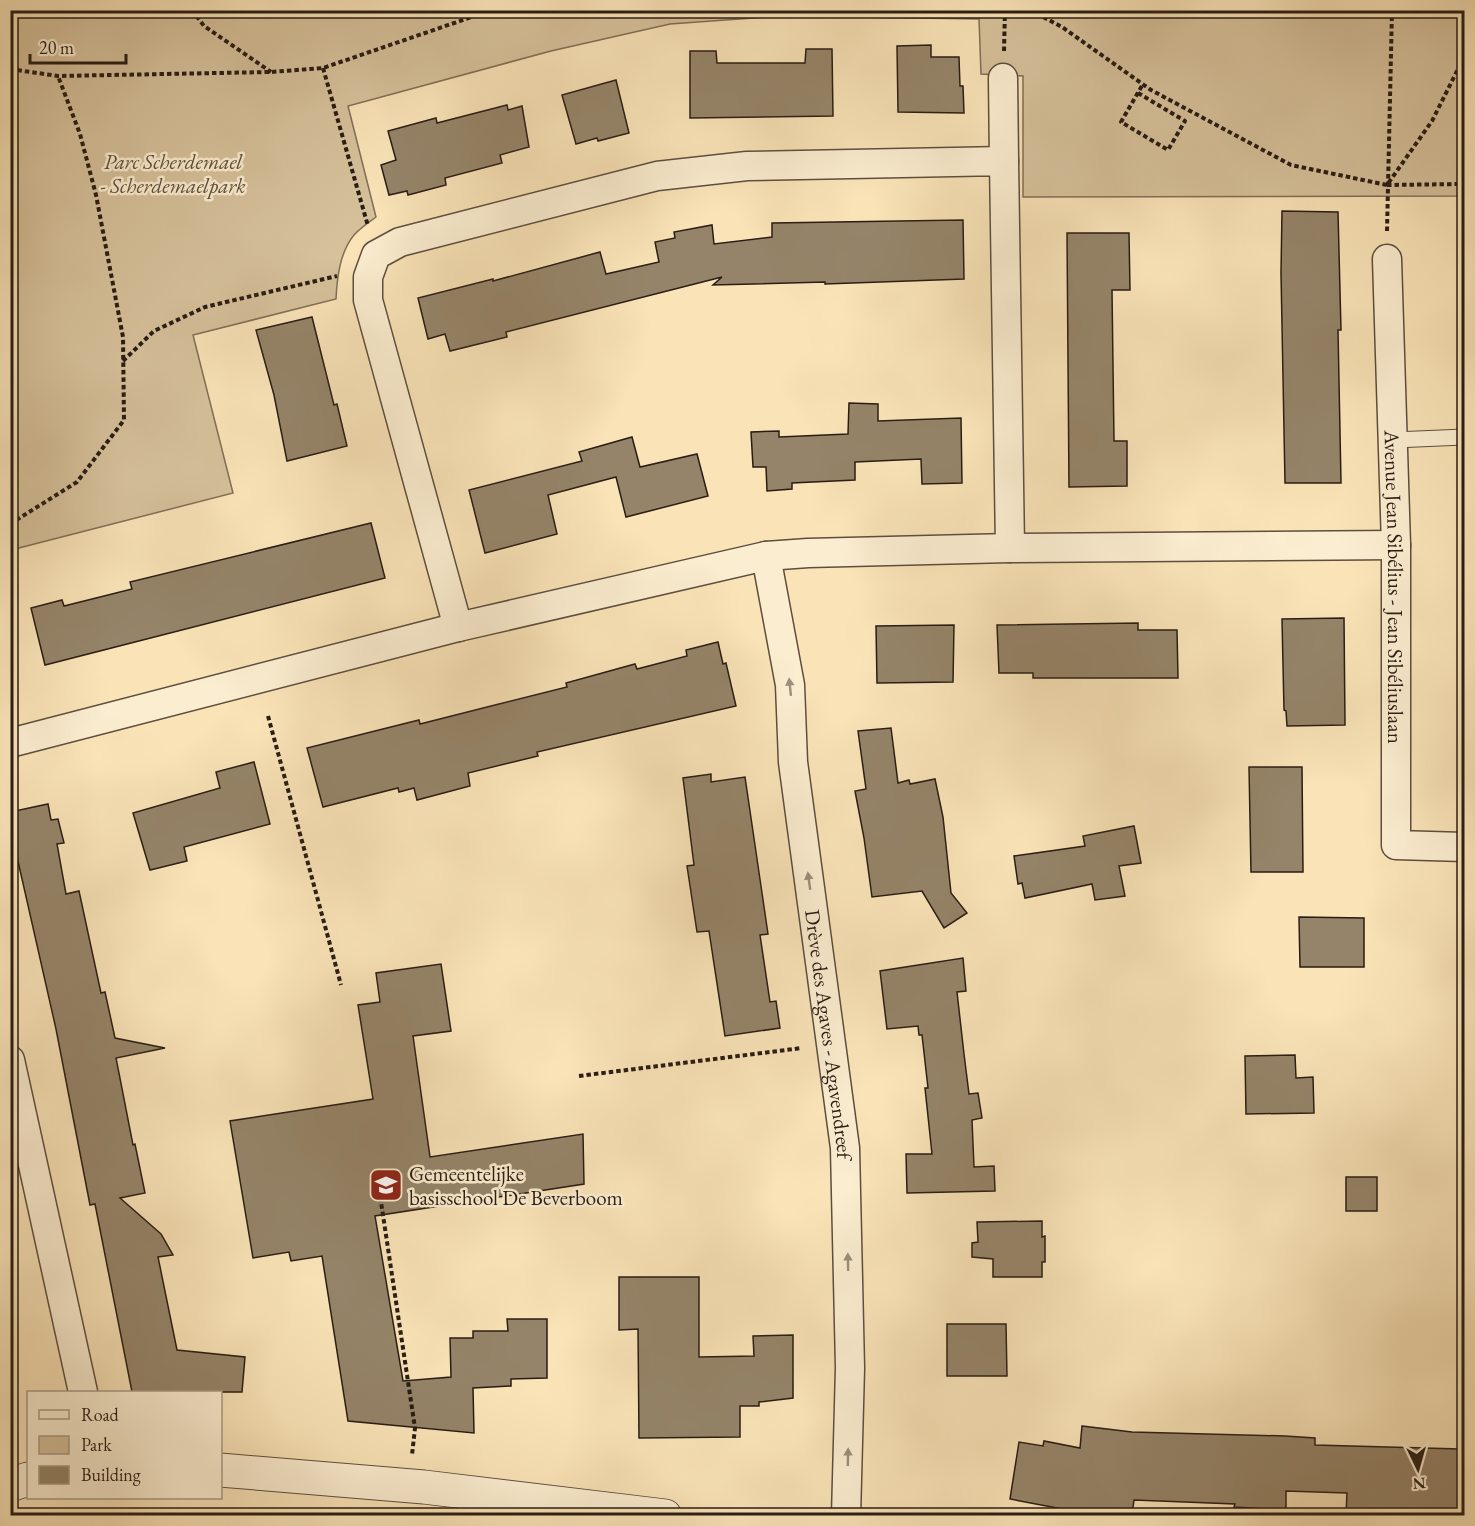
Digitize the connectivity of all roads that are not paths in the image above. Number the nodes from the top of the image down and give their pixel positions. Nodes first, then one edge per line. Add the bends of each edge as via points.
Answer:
1 (1003, 78) road end
2 (1004, 161) junction
3 (1386, 259) road end
4 (1464, 437) edge
5 (1394, 440) junction
6 (1396, 545) junction
7 (1010, 548) junction
8 (766, 556) junction
9 (458, 627) junction
10 (10, 743) edge
11 (1464, 847) edge
12 (10, 1060) edge
13 (83, 1391) edge
14 (222, 1470) edge
15 (27, 1479) edge
16 (10, 1485) edge
17 (665, 1515) edge
18 (846, 1515) edge

1 - 2 street
2 - 7 street
2 - 9 street via 747,166 657,176 400,242 372,266 368,300
3 - 5 street, Avenue Jean Sibélius - Jean Sibéliuslaan
4 - 5 lane
5 - 6 street, Avenue Jean Sibélius - Jean Sibéliuslaan
6 - 7 street
6 - 11 street, Avenue Jean Sibélius - Jean Sibéliuslaan via 1396,845
7 - 8 street
8 - 9 street
18 -> 8 street, Drève des Agaves - Agavendreef via 850,1368 846,1148 793,762 790,685
9 - 10 street
12 - 13 street
14 - 17 street via 424,1487
15 - 16 street

